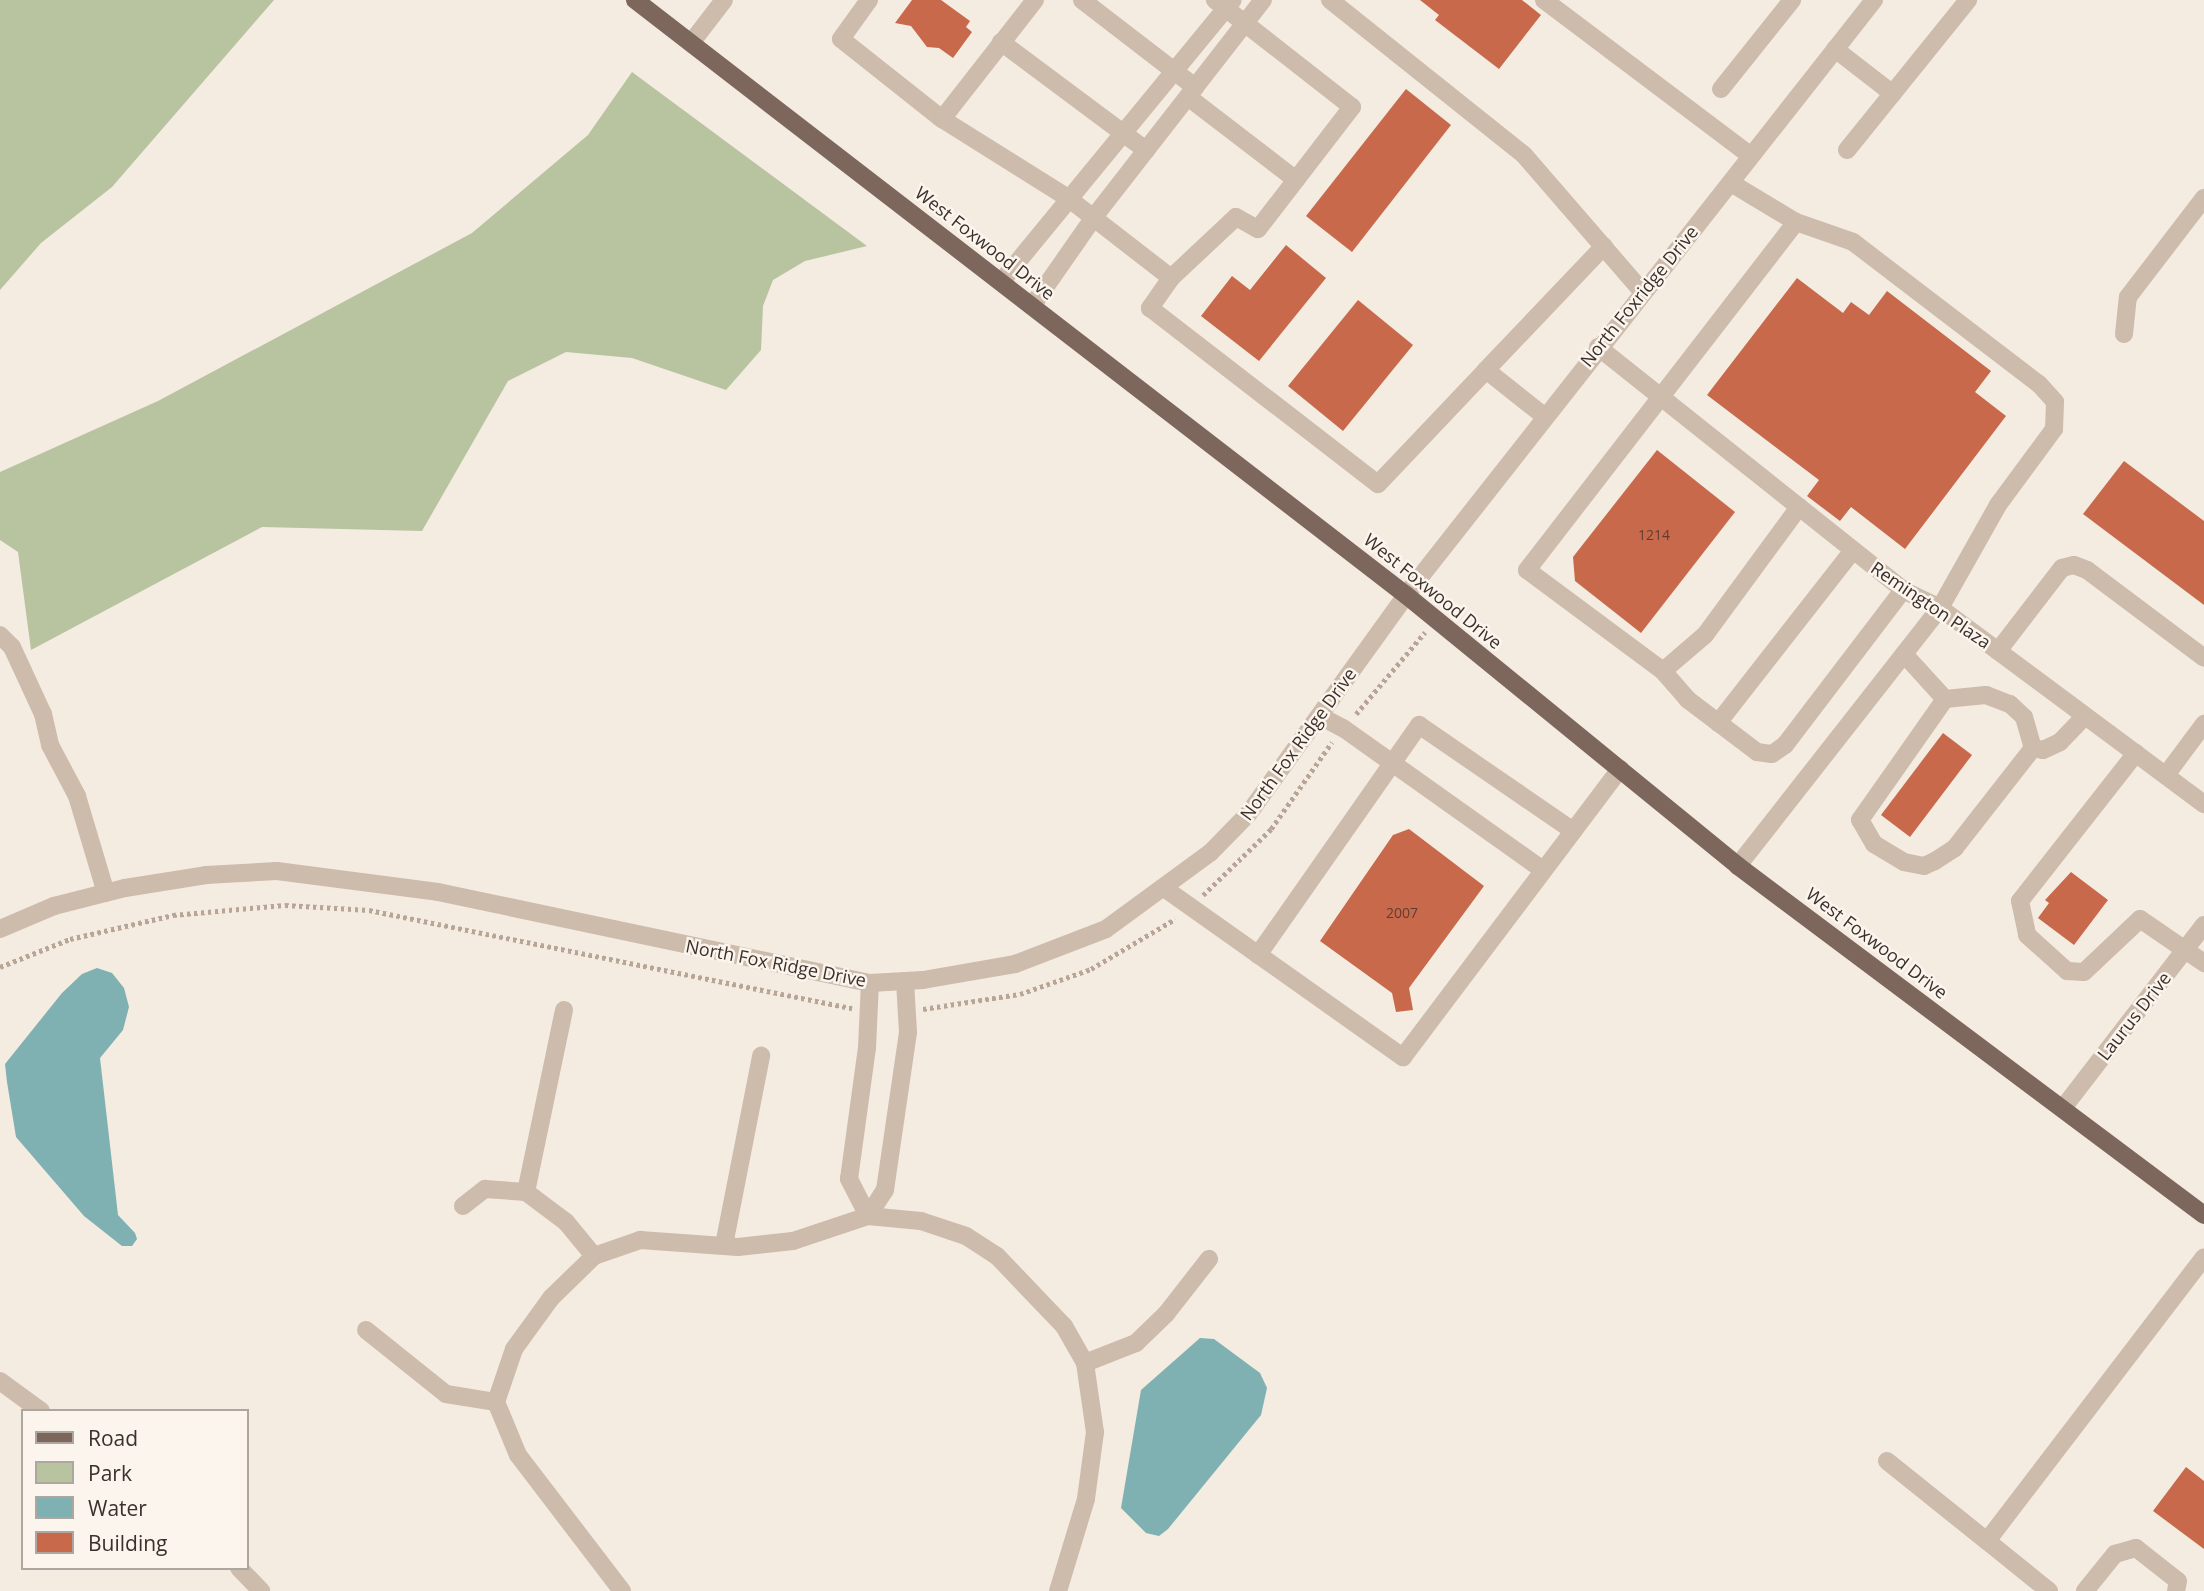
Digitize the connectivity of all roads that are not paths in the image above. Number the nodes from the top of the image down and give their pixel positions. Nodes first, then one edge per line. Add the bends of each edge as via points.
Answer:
1 (635, 0) edge
2 (724, 0) edge
3 (869, 0) edge
4 (1035, 0) edge
5 (1082, 0) edge
6 (1263, 0) edge
7 (1330, 0) edge
8 (1544, 0) edge
9 (1793, 0) edge
10 (1874, 0) edge
11 (1224, 3) edge
12 (1961, 3) edge
13 (1245, 24) junction
14 (1001, 42) junction
15 (691, 43) junction
16 (1835, 49) junction
17 (1175, 71) junction
18 (1721, 89) dead end
19 (1191, 92) junction
20 (1893, 94) junction
21 (942, 119) junction
22 (1124, 134) junction
23 (1146, 150) junction
24 (1847, 150) dead end
25 (1750, 155) junction
26 (1296, 180) junction
27 (1731, 183) junction
28 (1068, 198) junction
29 (2204, 198) edge
30 (1094, 217) junction
31 (1796, 222) junction
32 (1604, 246) junction
33 (1171, 278) junction
34 (1000, 282) junction
35 (1642, 291) junction
36 (1032, 306) junction
37 (2124, 334) dead end
38 (1598, 347) junction
39 (1486, 370) junction
40 (1660, 397) junction
41 (1544, 416) junction
42 (1799, 507) junction
43 (1853, 550) junction
44 (1903, 590) junction
45 (1406, 595) junction
46 (1940, 608) junction
47 (0, 635) edge
48 (1998, 651) junction
49 (1904, 654) junction
50 (2204, 658) edge
51 (1663, 671) junction
52 (1945, 699) junction
53 (1320, 716) junction
54 (2085, 716) junction
55 (1718, 723) junction
56 (2204, 724) edge
57 (2033, 748) junction
58 (2136, 753) junction
59 (1392, 762) junction
60 (1620, 769) junction
61 (2166, 775) junction
62 (2204, 804) edge
63 (1573, 831) junction
64 (1738, 866) junction
65 (1544, 870) junction
66 (1164, 888) junction
67 (106, 893) junction
68 (2204, 925) edge
69 (0, 929) edge
70 (2186, 949) junction
71 (1258, 955) junction
72 (2204, 963) edge
73 (905, 981) junction
74 (870, 983) junction
75 (564, 1010) dead end
76 (761, 1056) dead end
77 (2063, 1108) junction
78 (526, 1192) junction
79 (463, 1206) dead end
80 (2204, 1215) edge
81 (868, 1216) junction
82 (724, 1245) junction
83 (594, 1255) junction
84 (2204, 1257) edge
85 (1209, 1259) dead end
86 (366, 1330) dead end
87 (1084, 1363) junction
88 (0, 1381) edge
89 (496, 1402) junction
90 (38, 1409) edge
91 (1887, 1461) dead end
92 (1987, 1541) junction
93 (241, 1570) edge
94 (261, 1591) edge
95 (622, 1591) edge
96 (1058, 1591) edge
97 (2049, 1591) edge
98 (2085, 1591) edge
99 (2176, 1591) edge

1 - 15 main road, West Foxwood Drive
2 - 15 street
3 - 21 street via 841,39
4 - 14 street
5 - 17 street
6 - 13 street
7 - 32 street via 1524,155
8 - 25 street
9 - 18 street
10 - 16 street, North Foxridge Drive
11 - 13 street
11 - 17 street
12 - 20 street
13 - 19 street
13 - 26 street via 1352,107
14 - 21 street
14 - 22 street
15 - 34 main road, West Foxwood Drive
16 - 20 street
16 - 25 street, North Foxridge Drive
17 - 19 street
17 - 22 street
19 - 23 street
19 - 26 street
20 - 24 street
21 - 28 street
22 - 23 street
22 - 28 street
23 - 30 street
25 - 27 street, North Foxridge Drive
26 - 33 street via 1258,229 1236,217
27 - 31 street
27 - 35 street, North Foxridge Drive
28 - 30 street
28 - 34 street
29 - 37 street via 2128,297
30 - 33 street
30 - 36 street
31 - 40 street
31 - 46 street via 1853,242 2039,384 2055,402 2054,429 1998,505
32 - 35 street
32 - 39 street
33 - 39 street via 1150,308 1378,484
34 - 36 main road, West Foxwood Drive
35 - 38 street, North Foxridge Drive
36 - 45 main road, West Foxwood Drive
38 - 40 street, Remington Plaza
38 - 41 street, North Foxridge Drive
39 - 41 street
40 - 42 street, Remington Plaza
40 - 51 street via 1527,570
41 - 45 street, North Foxridge Drive
42 - 43 street, Remington Plaza
42 - 51 street via 1705,635
43 - 44 street, Remington Plaza
43 - 55 street
44 - 46 street, Remington Plaza
44 - 55 street via 1785,745 1772,754 1756,752
45 - 53 street, North Fox Ridge Drive
45 - 60 main road, West Foxwood Drive
46 - 48 street, Remington Plaza
46 - 49 street
47 - 67 street via 12,647 43,714 50,745 76,796
48 - 50 street via 2062,568 2074,565 2087,569
48 - 54 street, Remington Plaza
49 - 52 street
49 - 64 street
51 - 55 street via 1687,699
52 - 57 street via 1986,695 2010,704 2024,718
52 - 57 street via 1860,820 1874,844 1904,862 1924,866 1955,848
53 - 59 street
53 - 66 street, North Fox Ridge Drive via 1250,813 1210,853
54 - 57 street via 2060,742 2043,750
54 - 58 street, Remington Plaza
56 - 61 street
58 - 61 street, Remington Plaza
58 - 70 street via 2020,901 2026,935 2067,971 2084,972 2140,919
59 - 63 street via 1419,725
59 - 65 street
59 - 71 street
60 - 63 street
60 - 64 main road, West Foxwood Drive
61 - 62 street, Remington Plaza
63 - 65 street
64 - 77 main road, West Foxwood Drive
65 - 71 street via 1403,1057
66 - 71 street
66 - 73 street, North Fox Ridge Drive via 1106,929 1064,948 1015,964
67 - 69 street, North Fox Ridge Drive via 54,906
67 - 74 street, North Fox Ridge Drive via 206,876 277,871 353,878
68 - 70 street, Laurus Drive
70 - 72 street
70 - 77 street, Laurus Drive
73 - 74 street, North Fox Ridge Drive
73 - 81 street via 908,1032 885,1190
74 - 81 street via 849,1179
75 - 78 street
76 - 82 street
77 - 80 main road, West Foxwood Drive
78 - 79 street via 485,1189
78 - 83 street via 566,1222
81 - 82 street via 793,1241
81 - 87 street via 921,1221 966,1236 998,1256 1064,1326
82 - 83 street via 640,1240
83 - 89 street via 551,1298 514,1349
84 - 92 street
85 - 87 street via 1166,1314 1136,1343
86 - 89 street via 446,1394
87 - 96 street via 1095,1432 1086,1499
88 - 90 street
89 - 95 street via 518,1455
91 - 92 street
92 - 97 street
93 - 94 street
98 - 99 street via 2115,1554 2136,1548 2178,1581

